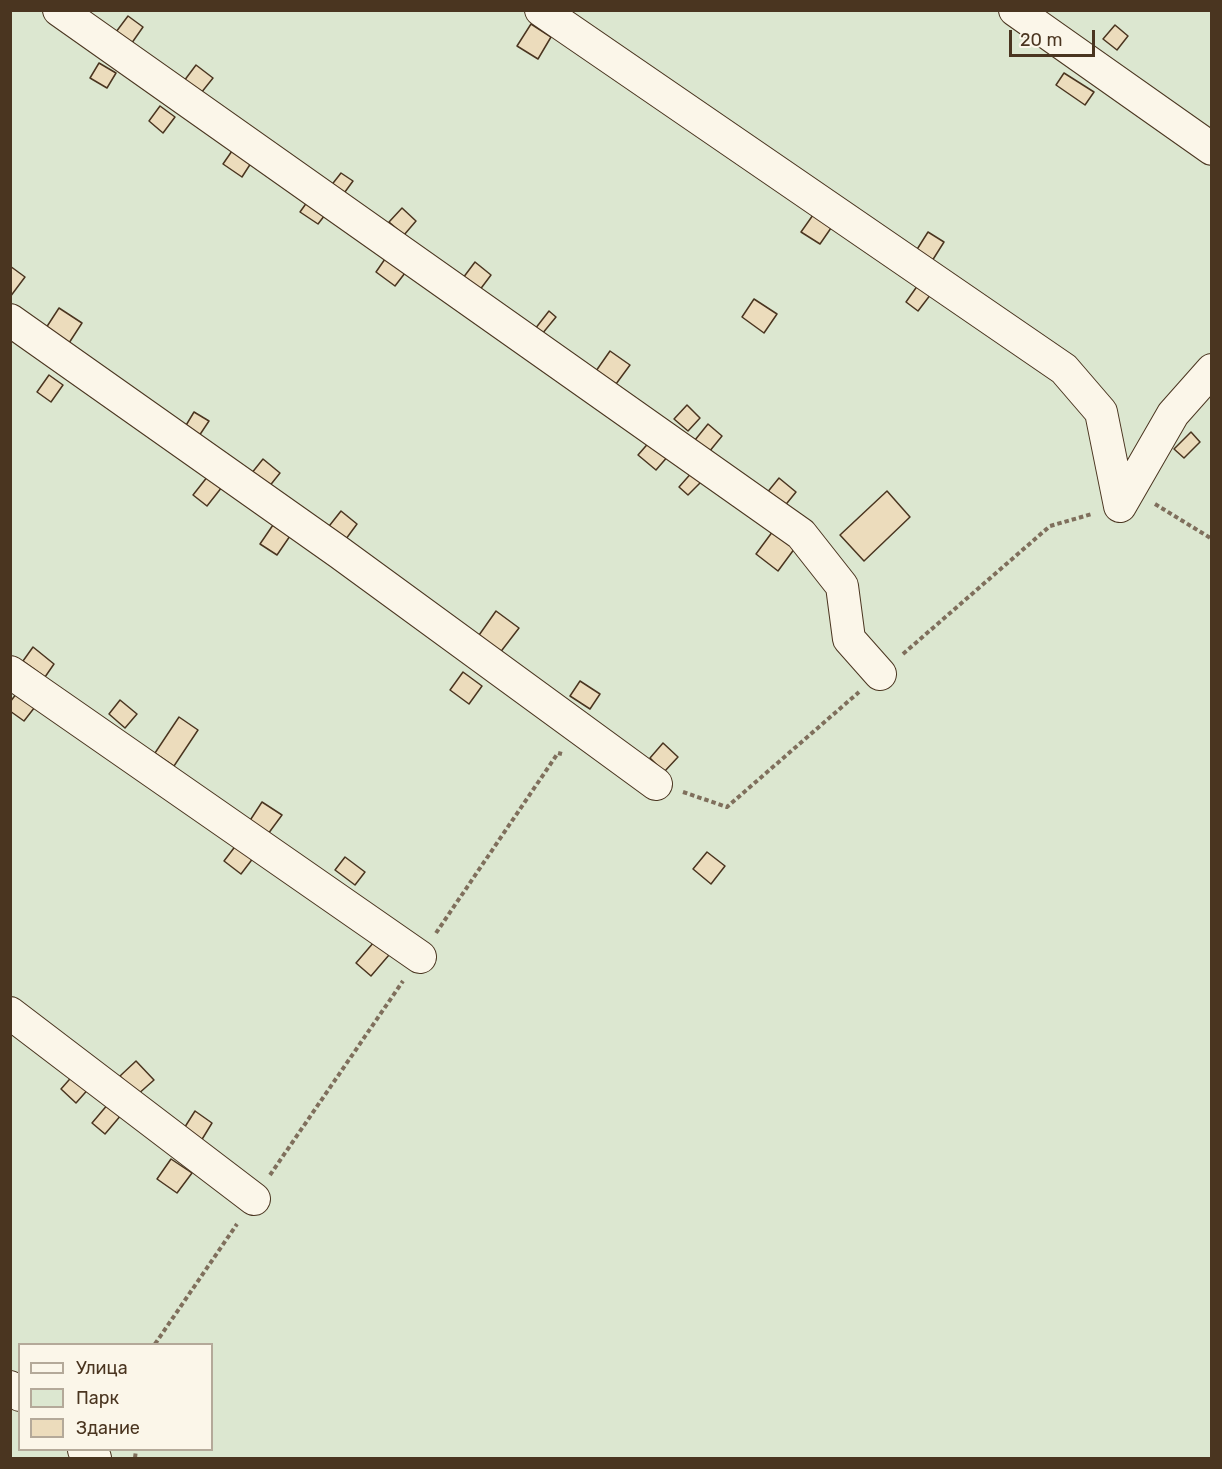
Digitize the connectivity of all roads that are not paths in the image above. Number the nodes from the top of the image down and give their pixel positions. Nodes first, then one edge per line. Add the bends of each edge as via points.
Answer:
1 (59, 10) edge
2 (541, 10) edge
3 (1015, 10) edge
4 (1212, 149) edge
5 (10, 320) edge
6 (1212, 370) edge
7 (10, 672) edge
8 (880, 674) road end
9 (656, 784) road end
10 (420, 957) road end
11 (10, 1013) edge
12 (254, 1199) road end

1 - 8 lane via 801,534 842,586 849,639
2 - 6 lane via 1064,369 1101,412 1120,506 1173,414
3 - 4 lane
5 - 9 lane via 340,553
7 - 10 lane
11 - 12 lane

